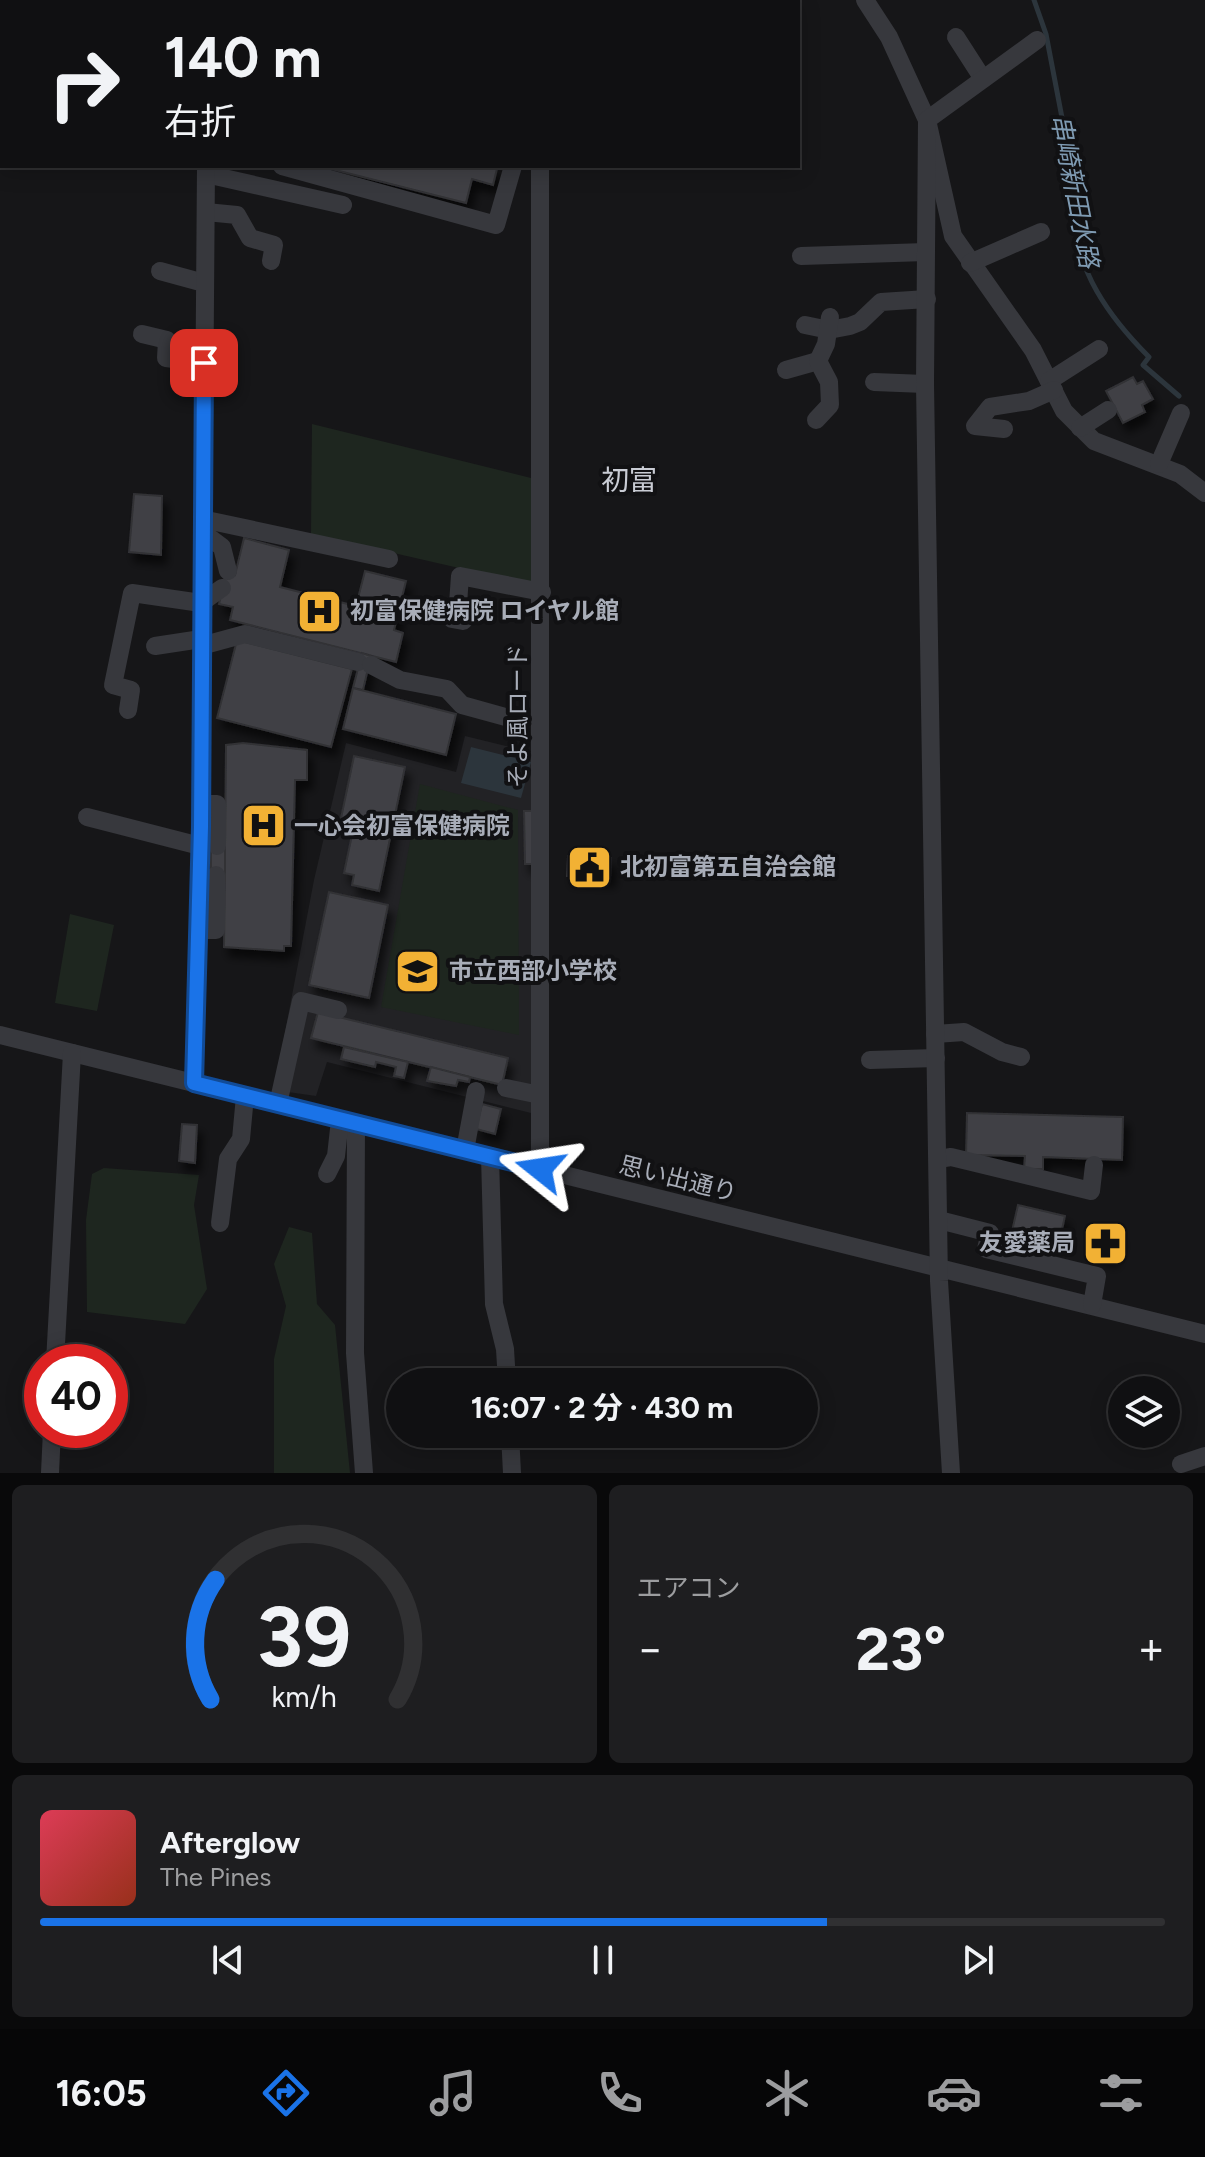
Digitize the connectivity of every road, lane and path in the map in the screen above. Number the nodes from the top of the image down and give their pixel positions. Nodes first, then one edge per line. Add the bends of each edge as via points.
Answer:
1 (865, 0) edge
2 (956, 37) dead end
3 (1037, 40) dead end
4 (983, 79) junction
5 (927, 120) junction
6 (289, 168) edge
7 (512, 168) edge
8 (540, 168) edge
9 (206, 170) edge
10 (343, 205) dead end
11 (206, 212) junction
12 (1041, 232) dead end
13 (926, 252) junction
14 (801, 256) dead end
15 (271, 261) dead end
16 (970, 263) junction
17 (160, 271) dead end
18 (204, 283) junction
19 (927, 299) junction
20 (830, 324) junction
21 (805, 325) dead end
22 (142, 334) dead end
23 (1099, 349) dead end
24 (818, 361) junction
25 (204, 363) junction
26 (786, 370) dead end
27 (874, 382) dead end
28 (925, 384) junction
29 (1051, 385) junction
30 (1108, 410) dead end
31 (1181, 413) dead end
32 (816, 420) dead end
33 (1080, 428) junction
34 (1004, 429) dead end
35 (1159, 464) junction
36 (1205, 493) edge
37 (202, 526) junction
38 (389, 559) dead end
39 (542, 592) junction
40 (201, 603) junction
41 (458, 604) dead end
42 (201, 642) junction
43 (155, 646) dead end
44 (128, 710) dead end
45 (520, 721) dead end
46 (87, 817) dead end
47 (209, 846) junction
48 (216, 875) dead end
49 (199, 930) junction
50 (338, 1010) dead end
51 (935, 1034) junction
52 (0, 1035) edge
53 (72, 1053) junction
54 (1021, 1057) dead end
55 (936, 1058) junction
56 (870, 1060) dead end
57 (194, 1083) junction
58 (506, 1088) dead end
59 (476, 1091) dead end
60 (540, 1095) junction
61 (245, 1096) junction
62 (278, 1104) junction
63 (348, 1122) junction
64 (241, 1139) junction
65 (465, 1150) junction
66 (254, 1153) dead end
67 (490, 1156) junction
68 (938, 1159) junction
69 (1094, 1165) dead end
70 (540, 1169) junction
71 (327, 1174) dead end
72 (939, 1220) junction
73 (220, 1223) dead end
74 (1062, 1267) junction
75 (939, 1268) junction
76 (1055, 1296) junction
77 (1092, 1305) junction
78 (1205, 1334) edge
79 (56, 1344) edge
80 (506, 1368) edge
81 (51, 1448) edge
82 (511, 1448) edge
83 (1205, 1456) edge
84 (1181, 1464) dead end
85 (50, 1473) edge
86 (364, 1473) edge
87 (512, 1473) edge
88 (951, 1473) edge

1 - 5 street via 900,59
2 - 4 street
3 - 4 street
4 - 5 street
5 - 13 street
5 - 16 street via 953,236
6 - 7 street via 496,225
8 - 39 street, そよ風ロード
9 - 10 street
9 - 11 street
11 - 15 street via 237,215 250,238 274,245
11 - 18 street
12 - 16 street
13 - 14 street
13 - 19 street
16 - 29 street via 1033,350
17 - 18 street
18 - 25 street
19 - 20 street via 881,302 860,322
19 - 28 street
20 - 21 street
20 - 24 street
22 - 25 street via 167,340 166,358
23 - 29 street
24 - 26 street
24 - 32 street via 831,393 830,405
25 - 37 street
27 - 28 street
28 - 51 street
29 - 33 street
29 - 34 street via 1029,401 984,402 974,435
30 - 33 street
31 - 35 street
33 - 35 street via 1102,445
35 - 36 street
37 - 38 street
37 - 40 street
37 - 40 street via 222,547 225,579
39 - 41 street via 460,576
39 - 60 street, そよ風ロード
40 - 42 street
40 - 44 street via 132,593 113,685 131,690
42 - 43 street
42 - 45 street via 245,634 365,663 400,680 447,689 462,705
42 - 47 street via 201,804
46 - 47 street
47 - 49 street
48 - 49 street via 216,930
49 - 57 street
50 - 62 street via 301,1001
51 - 54 street via 964,1032
51 - 55 street
52 - 53 street, 思い出通り
53 - 57 street, 思い出通り
53 - 79 street
55 - 56 street
55 - 68 street
57 - 61 street, 思い出通り
58 - 60 street
59 - 65 street
60 - 70 street, そよ風ロード
61 - 62 street, 思い出通り
61 - 64 street
62 - 63 street, 思い出通り
63 - 65 street, 思い出通り
63 - 71 street
63 - 86 street
64 - 66 street
64 - 73 street via 228,1159
65 - 67 street, 思い出通り
67 - 70 street, 思い出通り
67 - 80 street via 494,1304
68 - 69 street via 951,1157 1091,1191
68 - 72 street
70 - 75 street, 思い出通り
72 - 74 street via 990,1233 986,1249
72 - 75 street
74 - 76 street
74 - 77 street via 1097,1276
75 - 76 street, 思い出通り
75 - 88 street
76 - 77 street, 思い出通り
77 - 78 street, 思い出通り
81 - 85 street
82 - 87 street
83 - 84 street

